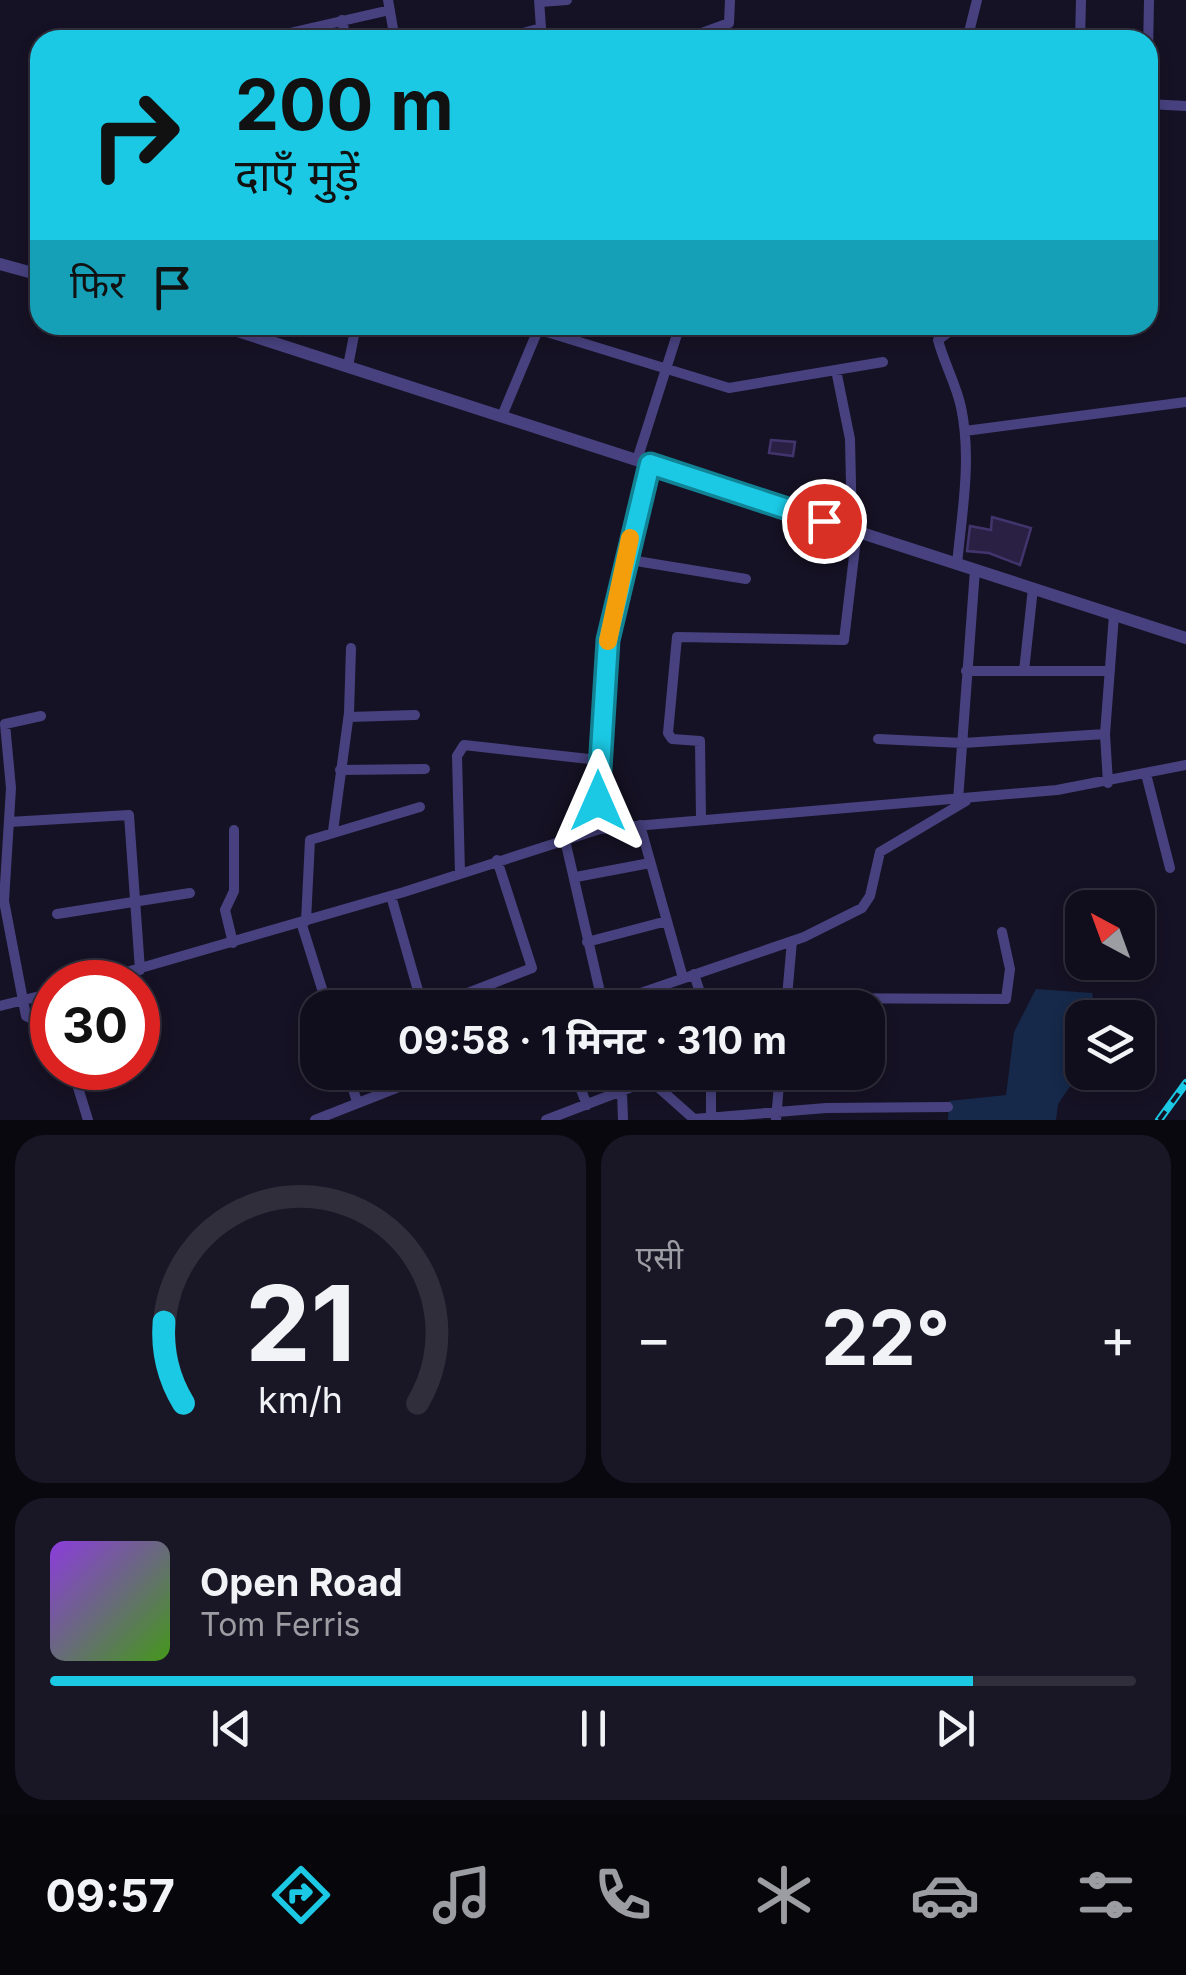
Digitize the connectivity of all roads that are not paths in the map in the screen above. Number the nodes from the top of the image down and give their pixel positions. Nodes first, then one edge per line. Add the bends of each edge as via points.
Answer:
1 (567, 0) edge
2 (730, 0) edge
3 (977, 0) edge
4 (1081, 0) edge
5 (1149, 0) edge
6 (539, 1) edge
7 (390, 3) edge
8 (342, 20) junction
9 (300, 30) edge
10 (344, 30) edge
11 (394, 30) edge
12 (535, 30) edge
13 (710, 30) edge
14 (970, 30) edge
15 (1080, 30) edge
16 (1148, 30) edge
17 (1158, 105) edge
18 (1186, 106) edge
19 (0, 264) edge
20 (30, 272) edge
21 (264, 335) edge
22 (354, 335) edge
23 (536, 335) edge
24 (564, 335) edge
25 (677, 335) edge
26 (942, 335) edge
27 (882, 362) dead end
28 (348, 366) junction
29 (668, 369) junction
30 (836, 370) junction
31 (1186, 402) edge
32 (502, 416) junction
33 (965, 431) junction
34 (643, 462) junction
35 (854, 531) junction
36 (624, 559) junction
37 (957, 564) junction
38 (975, 570) junction
39 (746, 579) dead end
40 (1032, 588) junction
41 (1114, 615) junction
42 (1186, 638) edge
43 (350, 648) dead end
44 (966, 671) junction
45 (1024, 671) junction
46 (1110, 671) junction
47 (415, 715) dead end
48 (41, 716) dead end
49 (348, 718) junction
50 (1105, 734) junction
51 (878, 740) dead end
52 (964, 742) junction
53 (598, 760) junction
54 (1186, 765) edge
55 (424, 769) dead end
56 (340, 770) junction
57 (1146, 774) junction
58 (1108, 783) junction
59 (971, 798) junction
60 (958, 800) junction
61 (420, 807) dead end
62 (701, 819) junction
63 (9, 822) junction
64 (640, 825) junction
65 (600, 829) junction
66 (234, 830) dead end
67 (333, 831) junction
68 (565, 840) junction
69 (497, 860) junction
70 (650, 862) junction
71 (1170, 868) dead end
72 (460, 873) junction
73 (576, 877) junction
74 (190, 893) dead end
75 (392, 896) junction
76 (133, 902) junction
77 (57, 914) dead end
78 (304, 921) junction
79 (667, 922) junction
80 (1002, 932) dead end
81 (792, 941) junction
82 (233, 942) junction
83 (587, 942) junction
84 (139, 960) edge
85 (160, 964) edge
86 (689, 976) junction
87 (323, 990) edge
88 (421, 990) edge
89 (474, 990) edge
90 (597, 990) edge
91 (647, 990) edge
92 (696, 990) edge
93 (788, 990) edge
94 (30, 998) edge
95 (23, 1000) junction
96 (885, 1001) edge
97 (0, 1006) edge
98 (30, 1020) edge
99 (79, 1090) edge
100 (353, 1090) edge
101 (389, 1090) edge
102 (581, 1090) edge
103 (622, 1090) joint
104 (662, 1090) edge
105 (711, 1090) edge
106 (778, 1090) edge
107 (357, 1102) junction
108 (587, 1105) junction
109 (948, 1107) dead end
110 (776, 1116) edge
111 (562, 1117) edge
112 (711, 1118) edge
113 (690, 1119) edge
114 (88, 1120) edge
115 (315, 1120) edge
116 (546, 1120) edge
117 (622, 1120) edge

1 - 6 street
2 - 13 street via 729,23
3 - 14 street
4 - 15 street
5 - 16 street
6 - 12 street via 542,28
7 - 8 street
7 - 11 street
8 - 9 street
8 - 10 street
17 - 18 street
19 - 20 street
21 - 28 street
22 - 28 street
23 - 32 street
24 - 29 street
25 - 29 street
26 - 33 street via 938,343
27 - 30 street
28 - 32 street
29 - 30 street via 728,388
29 - 34 street
30 - 35 street via 850,440
31 - 33 street
32 - 34 street
33 - 37 street
34 - 35 street
34 - 36 street
35 - 37 street
35 - 62 street via 844,640 677,637 668,732 672,739 700,742
36 - 39 street
36 - 53 street via 608,640
37 - 38 street
38 - 40 street
38 - 44 street
40 - 41 street
40 - 45 street
41 - 42 street
41 - 46 street
43 - 49 street
44 - 45 street
44 - 52 street
45 - 46 street
46 - 50 street
47 - 49 street
48 - 63 street via 6,722
49 - 56 street
50 - 52 street
50 - 58 street
51 - 52 street
52 - 60 street
53 - 65 street
53 - 72 street via 464,745 457,756
54 - 57 street
55 - 56 street
56 - 67 street
57 - 58 street
57 - 71 street
58 - 59 street
59 - 60 street
59 - 81 street via 880,852 865,906
60 - 62 street
61 - 67 street
62 - 64 street
63 - 76 street via 129,815
63 - 95 street via 4,902
64 - 65 street
64 - 70 street
65 - 68 street
66 - 82 street via 234,893 225,908
67 - 78 street via 308,842
68 - 69 street
68 - 73 street
69 - 72 street
69 - 89 street via 532,968
70 - 73 street
70 - 79 street
72 - 75 street
73 - 83 street
74 - 76 street
75 - 78 street
75 - 88 street
76 - 77 street
76 - 84 street
78 - 82 street
78 - 87 street
79 - 83 street
79 - 86 street
80 - 96 street via 1010,969 1005,999
81 - 86 street
81 - 93 street
82 - 85 street
83 - 90 street
86 - 91 street
86 - 92 street
94 - 95 street
95 - 97 street
95 - 98 street
99 - 114 street
100 - 107 street
101 - 107 street
102 - 108 street
103 - 108 street
103 - 117 street
104 - 113 street
105 - 112 street
106 - 110 street
107 - 115 street
108 - 111 street
109 - 110 street
110 - 112 street
111 - 116 street
112 - 113 street

